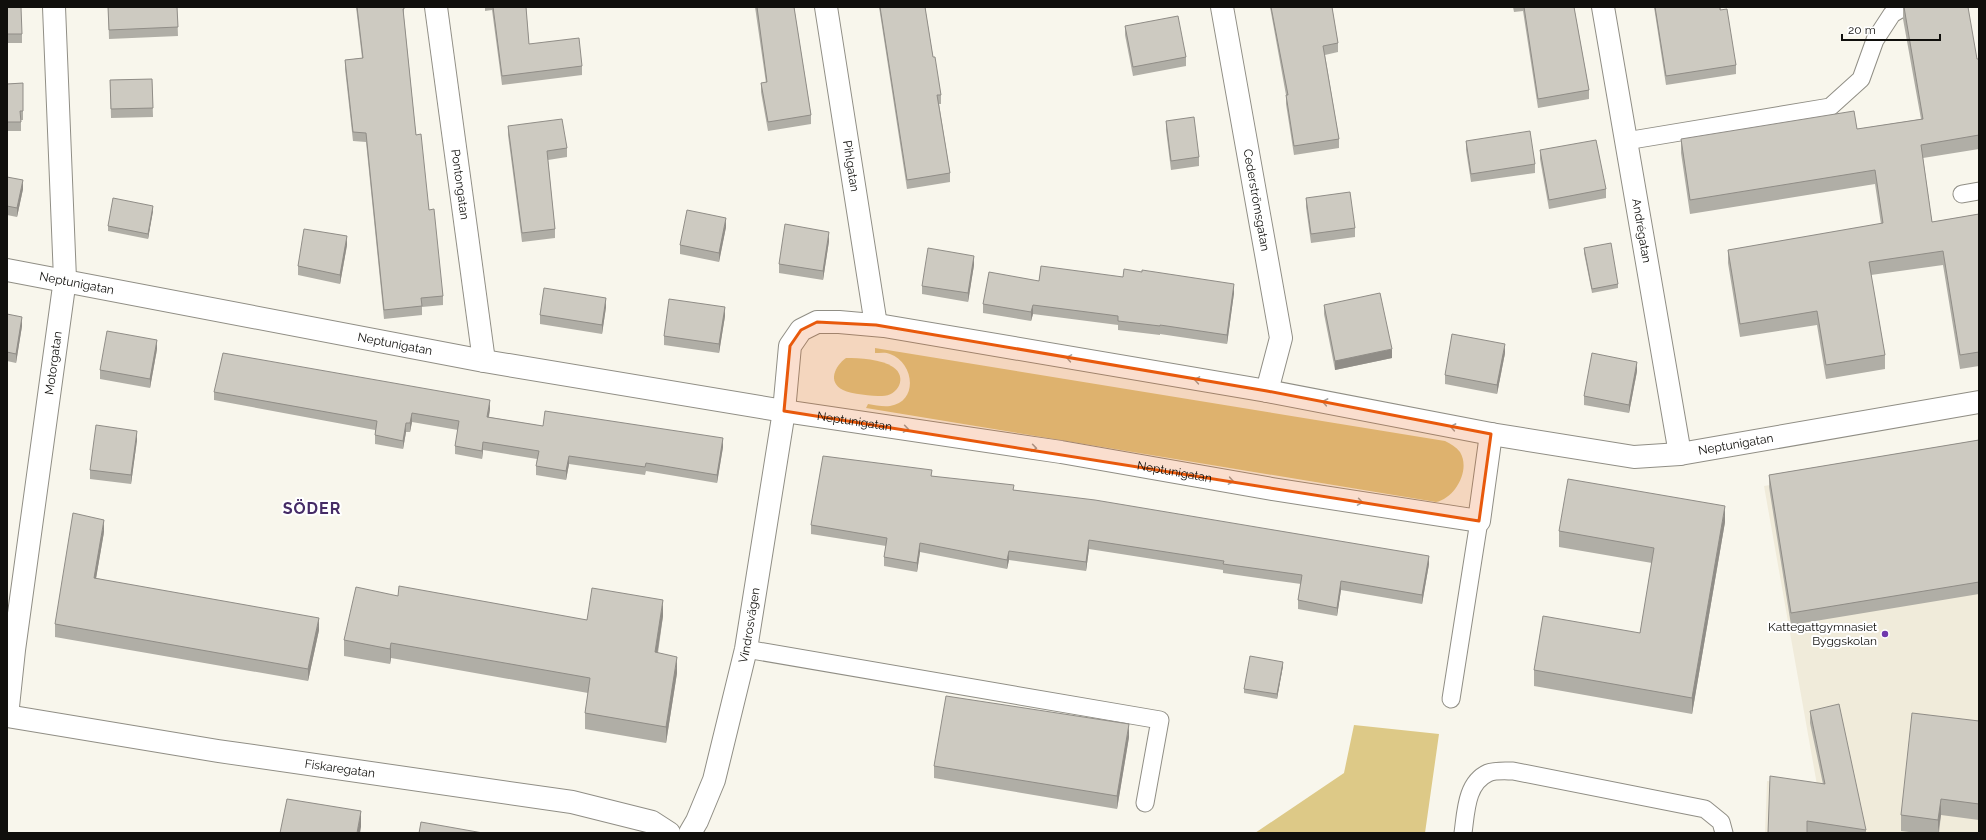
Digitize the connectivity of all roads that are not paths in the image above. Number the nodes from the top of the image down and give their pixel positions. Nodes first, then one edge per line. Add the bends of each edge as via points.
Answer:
1 (54, 7) edge
2 (436, 7) edge
3 (826, 7) edge
4 (1222, 7) edge
5 (1603, 7) edge
6 (1904, 7) edge
7 (1626, 141) junction
8 (1979, 191) edge
9 (1962, 194) dead end
10 (7, 270) edge
11 (65, 280) junction
12 (876, 325) junction
13 (484, 361) junction
14 (1267, 391) junction
15 (1979, 402) edge
16 (784, 411) junction
17 (1491, 434) junction
18 (1680, 454) junction
19 (1479, 521) junction
20 (746, 649) junction
21 (1451, 699) dead end
22 (7, 716) edge
23 (1145, 803) dead end
24 (669, 833) edge
25 (690, 833) edge
26 (1463, 833) edge
27 (1724, 833) edge

1 - 11 street, Motorgatan
2 - 13 street, Pontongatan
3 - 12 street, Pihlgatan
4 - 14 street, Cederströmsgatan via 1281,338
5 - 7 street, Andrégatan
6 - 7 lane via 1892,14 1875,40 1861,79 1830,107
7 - 18 street, Andrégatan
8 - 9 lane
10 - 11 street, Neptunigatan
11 - 13 street, Neptunigatan
11 - 22 street, Motorgatan
14 -> 12 street, Neptunigatan
12 - 16 street, Neptunigatan via 817,322 801,330 790,346
13 - 16 street, Neptunigatan
17 -> 14 street, Neptunigatan
15 - 18 street, Neptunigatan
16 -> 19 street, Neptunigatan via 1061,452
16 - 20 street, Vindrosvägen
17 - 18 street, Neptunigatan via 1634,457
17 - 19 street
19 - 21 lane
20 - 23 lane via 1160,720
20 - 25 street, Vindrosvägen via 714,780
22 - 24 street, Fiskaregatan via 218,751 572,802 652,822
26 - 27 lane via 1468,799 1475,782 1489,772 1513,771 1705,809 1721,822

